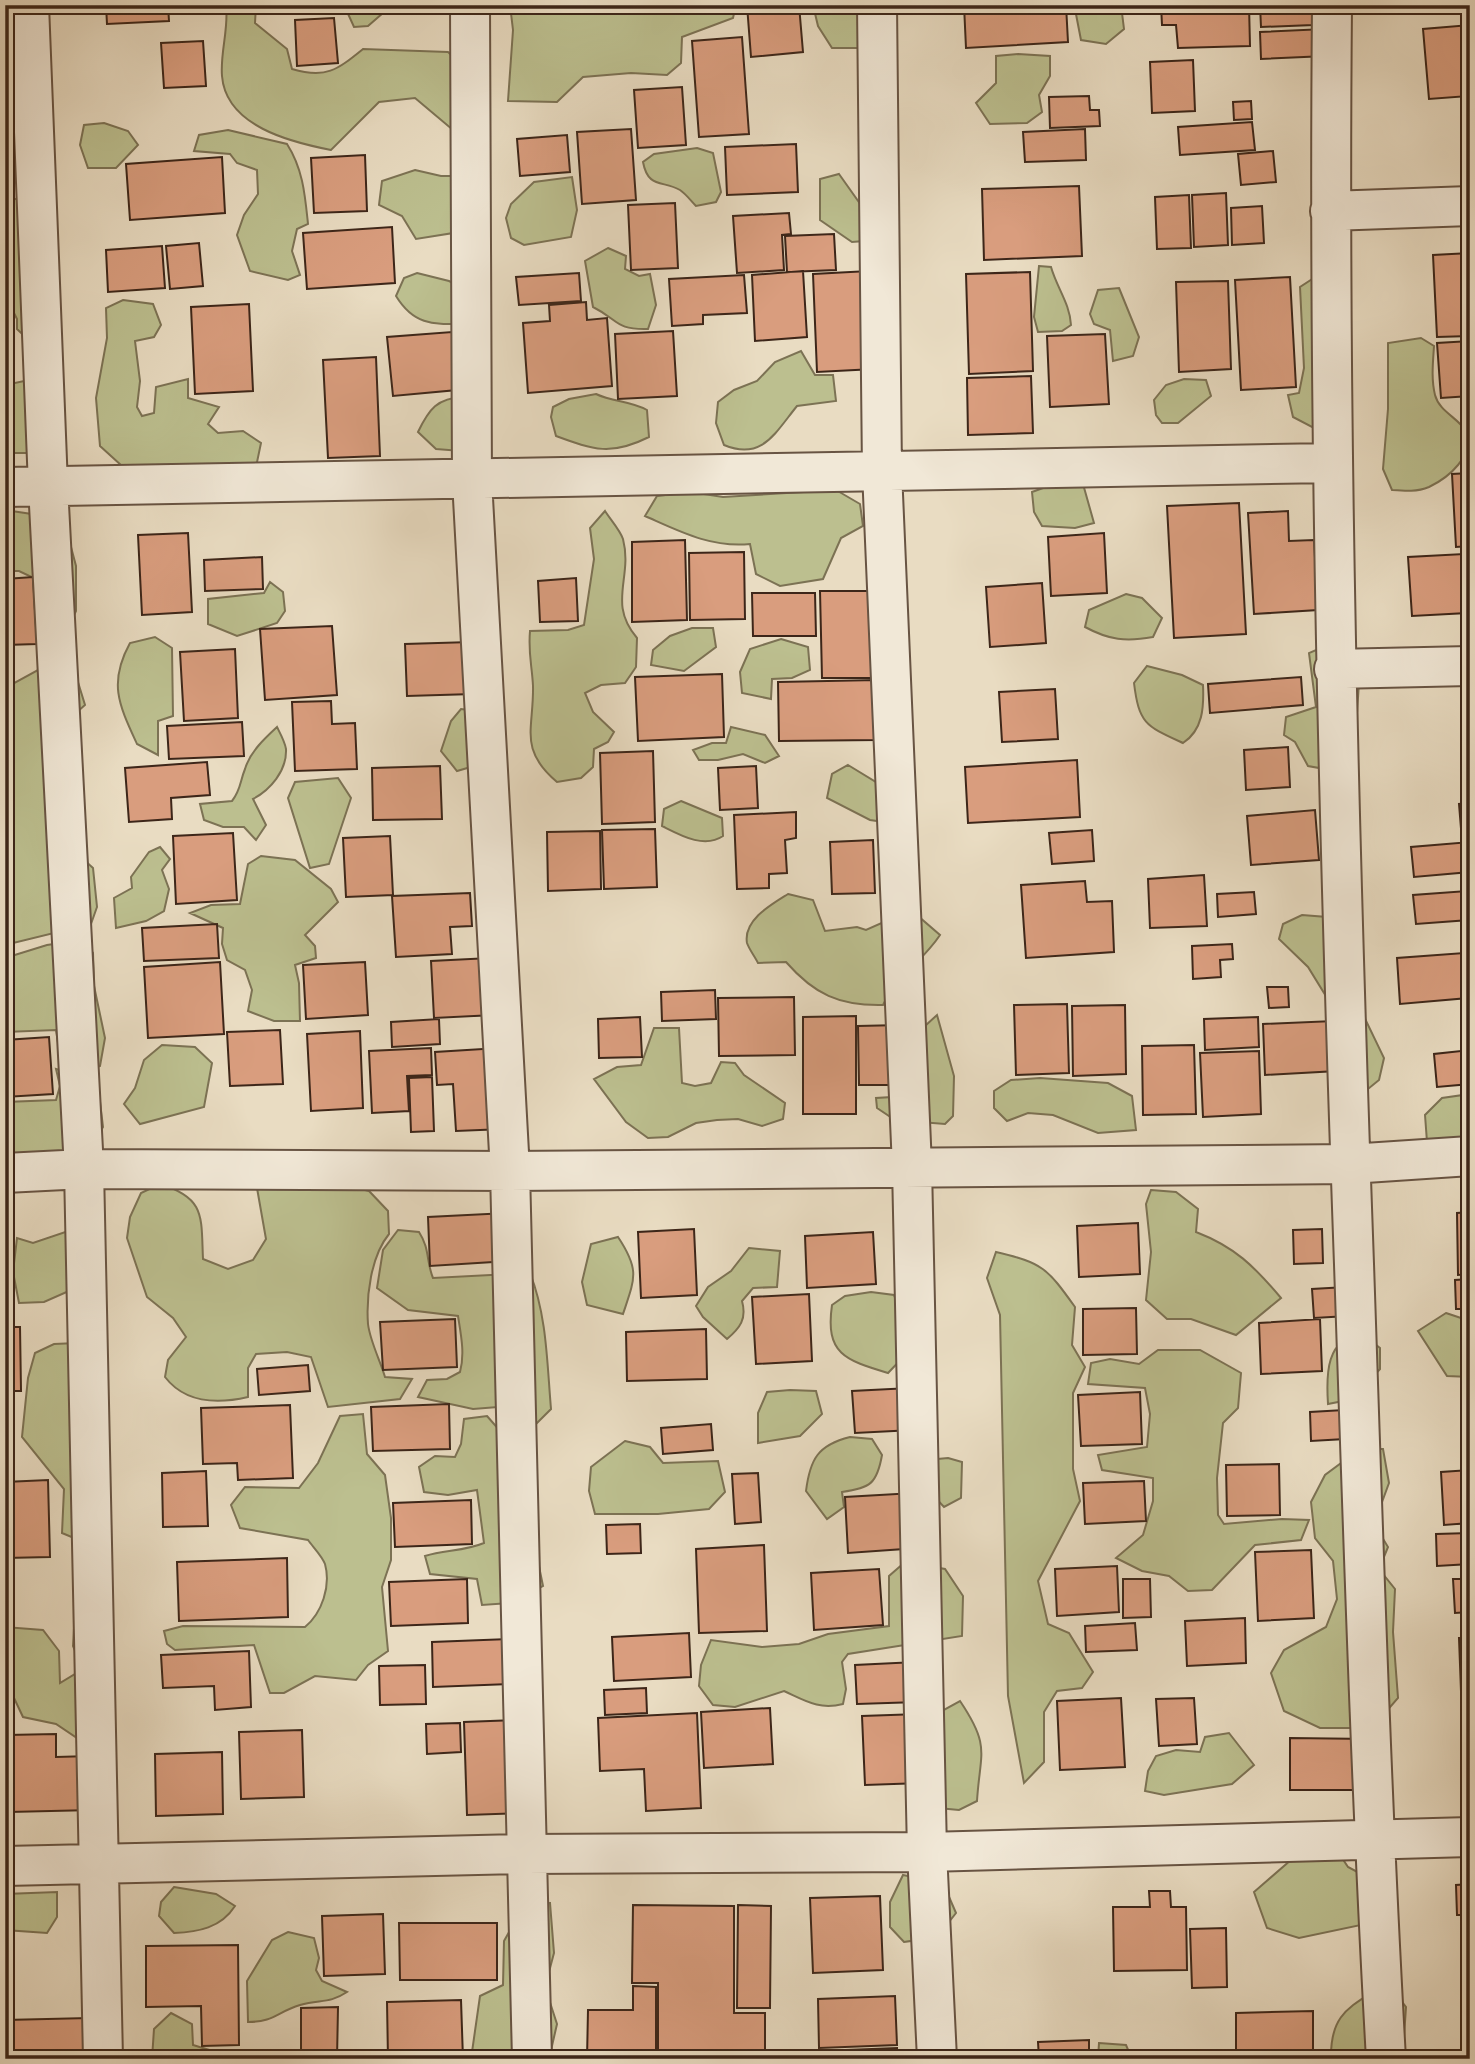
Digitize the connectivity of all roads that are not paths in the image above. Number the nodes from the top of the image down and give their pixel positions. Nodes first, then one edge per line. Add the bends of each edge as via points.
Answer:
1 (29, 5) edge
2 (470, 5) edge
3 (877, 5) edge
4 (1332, 5) edge
5 (1470, 206) edge
6 (1330, 211) junction
7 (1332, 463) junction
8 (882, 471) junction
9 (472, 480) junction
10 (48, 486) junction
11 (5, 487) edge
12 (1470, 666) edge
13 (1334, 669) junction
14 (1470, 1156) edge
15 (1350, 1164) junction
16 (912, 1167) junction
17 (84, 1169) junction
18 (510, 1171) junction
19 (5, 1172) edge
20 (1470, 1837) edge
21 (1373, 1839) junction
22 (928, 1852) junction
23 (525, 1854) junction
24 (99, 1864) junction
25 (5, 1866) edge
26 (103, 2059) edge
27 (532, 2059) edge
28 (937, 2059) edge
29 (1387, 2059) edge

1 - 10 street
2 - 9 street
3 - 8 street
4 - 6 street
5 - 6 street
6 - 7 street
7 - 8 street
7 - 13 street
8 - 9 street
8 - 16 street
9 - 10 street
9 - 18 street
10 - 11 street
10 - 17 street
12 - 13 street
13 - 15 street
14 - 15 street
15 - 16 street
15 - 21 street
16 - 18 street
16 - 22 street
17 - 18 street
17 - 19 street
17 - 24 street
18 - 23 street
20 - 21 street
21 - 22 street
21 - 29 street
22 - 23 street
22 - 28 street
23 - 24 street
23 - 27 street
24 - 25 street
24 - 26 street

